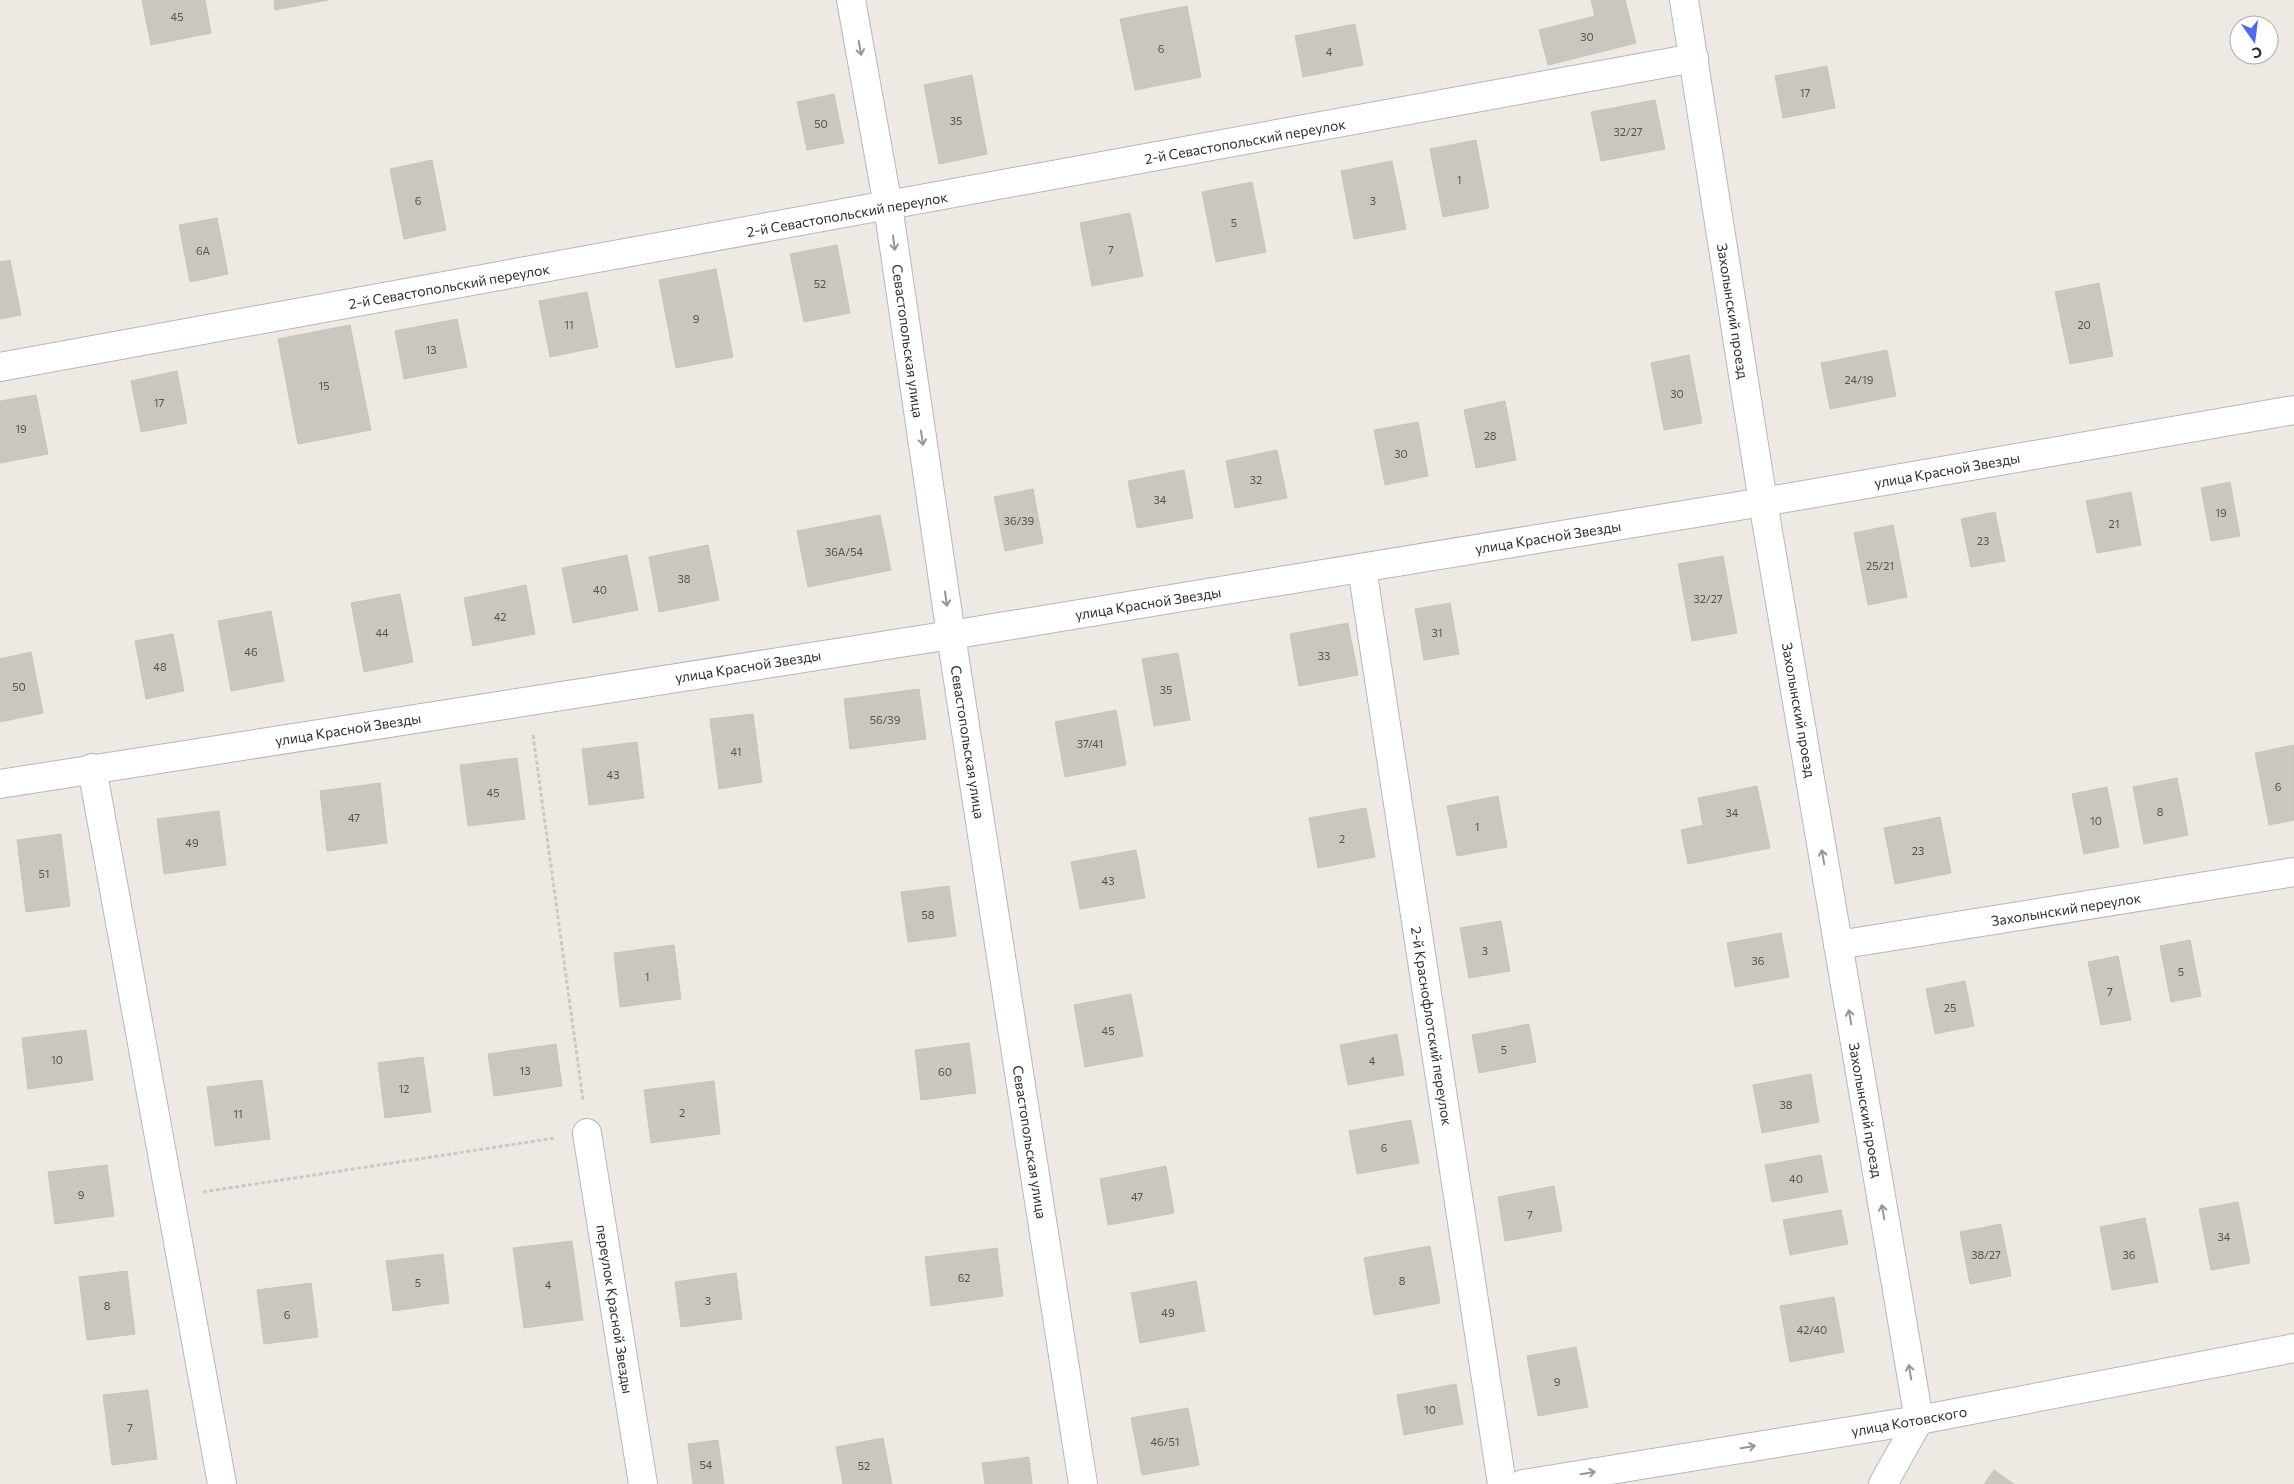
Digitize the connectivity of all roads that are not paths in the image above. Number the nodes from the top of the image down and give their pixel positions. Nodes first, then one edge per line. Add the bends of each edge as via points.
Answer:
1 (851, 0) edge
2 (1684, 0) edge
3 (1694, 58) junction
4 (888, 206) junction
5 (0, 367) edge
6 (2294, 410) edge
7 (1764, 502) junction
8 (1362, 568) junction
9 (951, 635) junction
10 (92, 768) junction
11 (0, 784) edge
12 (2294, 872) edge
13 (1838, 945) junction
14 (587, 1133) road end
15 (2294, 1348) edge
16 (1919, 1420) junction
17 (222, 1484) edge
18 (642, 1484) edge
19 (1083, 1484) edge
20 (1502, 1484) edge
21 (1522, 1484) edge
22 (1883, 1484) edge

1 -> 4 street, Севастопольская улица
2 - 3 street, Захолынский проезд
3 - 4 street, 2-й Севастопольский переулок
3 - 7 street, Захолынский проезд
4 - 5 street, 2-й Севастопольский переулок
4 -> 9 street, Севастопольская улица
6 - 7 street, улица Красной Звезды
7 - 8 street, улица Красной Звезды
13 -> 7 street, Захолынский проезд
8 - 9 street, улица Красной Звезды
8 - 20 street, 2-й Краснофлотский переулок
9 - 10 street, улица Красной Звезды
9 - 19 street, Севастопольская улица
10 - 11 street, улица Красной Звезды
10 - 17 street
12 - 13 street, Захолынский переулок
16 -> 13 street, Захолынский проезд
14 - 18 street, переулок Красной Звезды
15 - 16 street, улица Котовского
21 -> 16 street, улица Котовского
16 - 22 street

